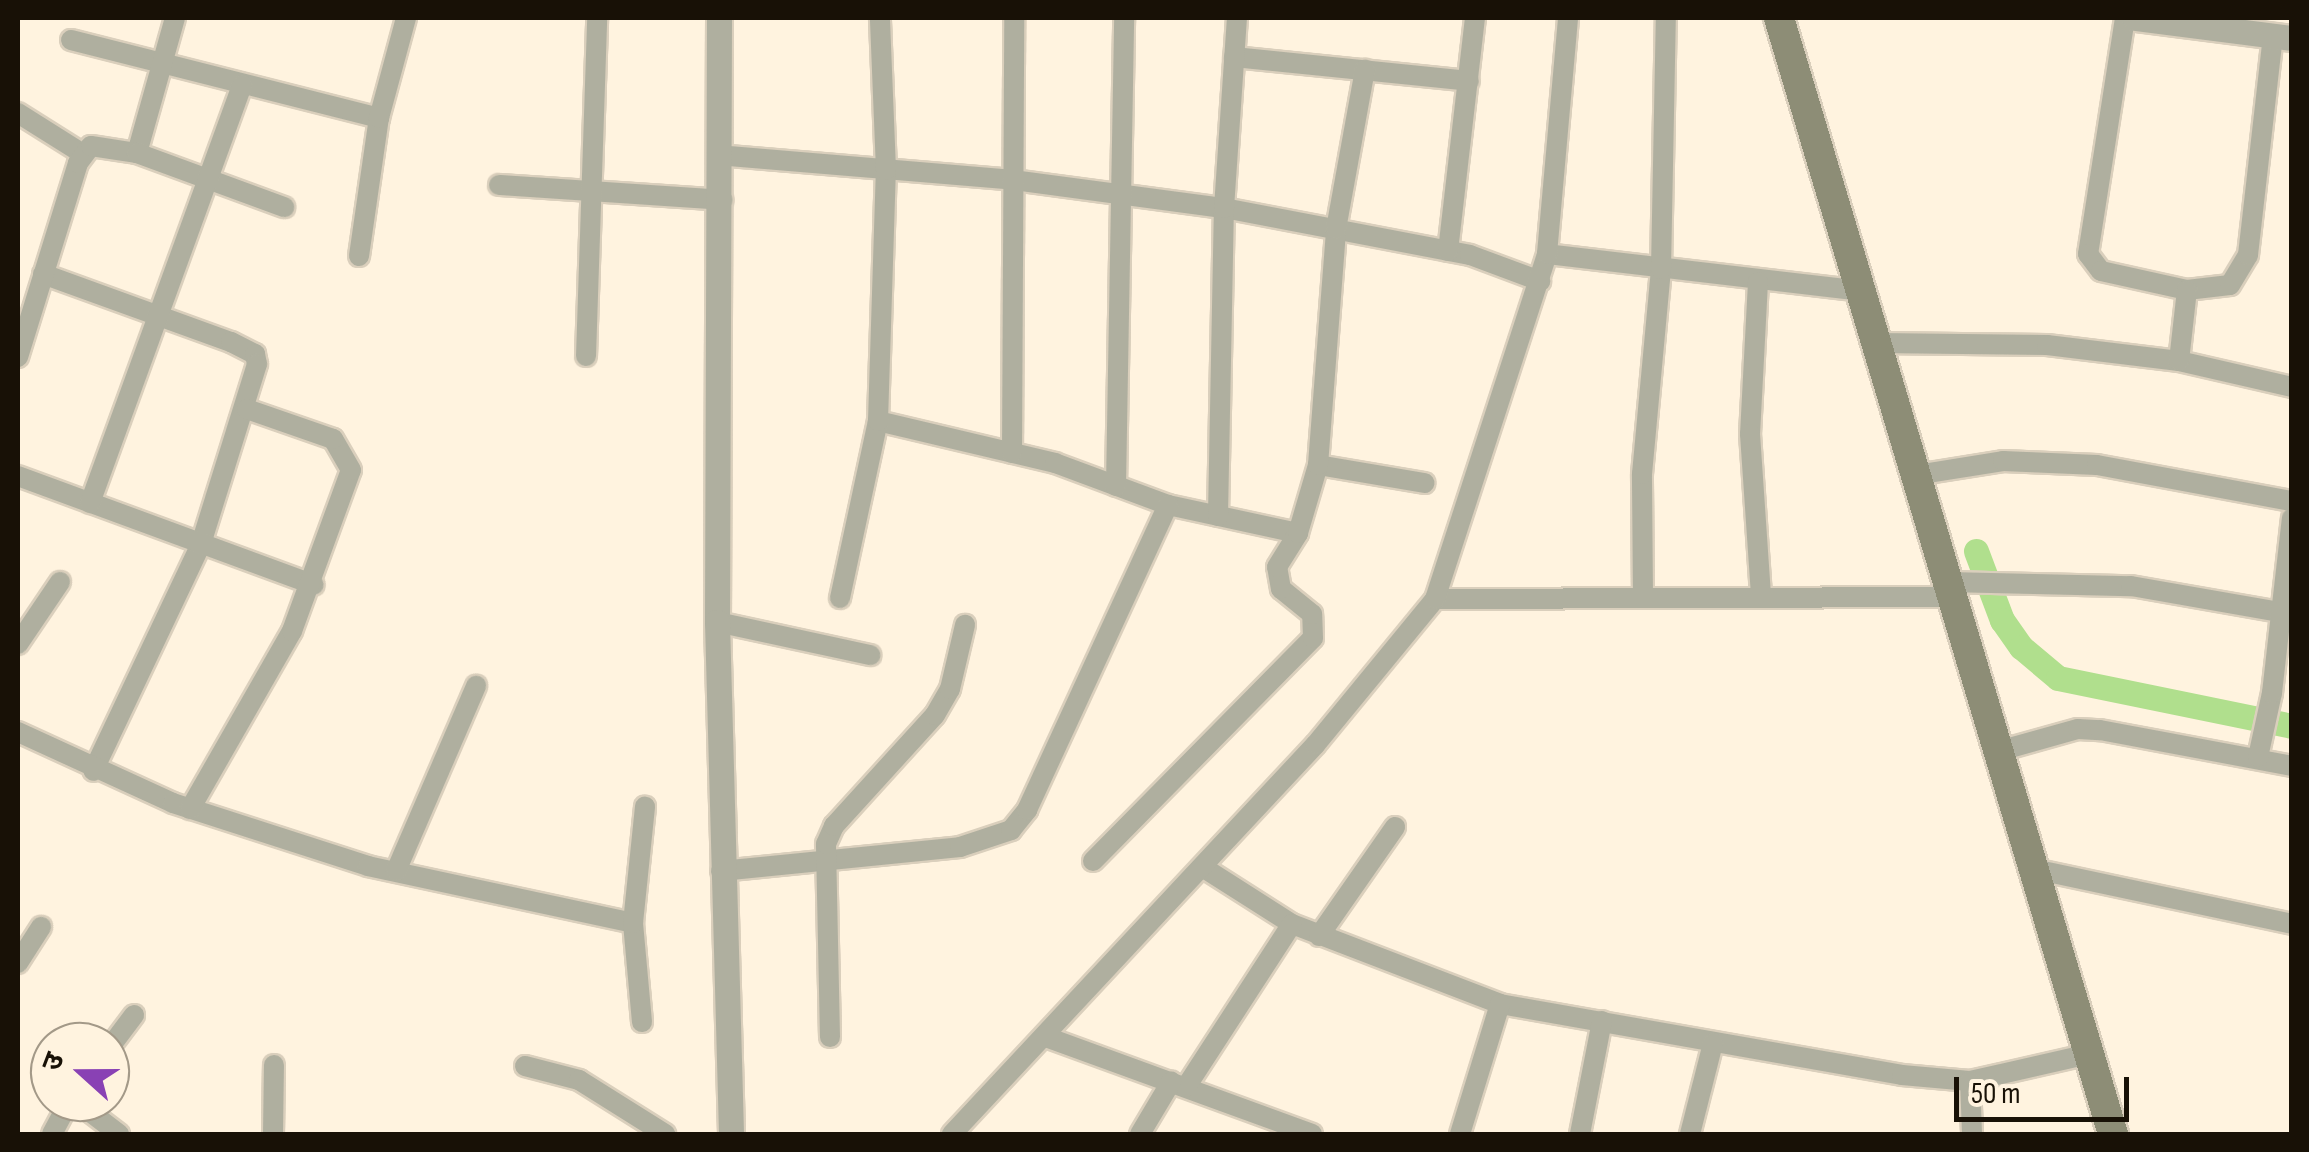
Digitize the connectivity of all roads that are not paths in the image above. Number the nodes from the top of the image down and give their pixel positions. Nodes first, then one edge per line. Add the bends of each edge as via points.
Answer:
1 (175, 18) edge
2 (406, 18) edge
3 (597, 18) edge
4 (719, 18) edge
5 (880, 18) edge
6 (1014, 18) edge
7 (1124, 18) edge
8 (1237, 18) edge
9 (1475, 18) edge
10 (1568, 18) edge
11 (1666, 18) edge
12 (1779, 18) edge
13 (2125, 18) edge
14 (2135, 18) edge
15 (2198, 22) edge
16 (2282, 36) edge
17 (71, 40) dead end
18 (1234, 57) junction
19 (163, 65) junction
20 (1365, 70) junction
21 (1469, 81) junction
22 (242, 85) junction
23 (18, 113) edge
24 (379, 118) junction
25 (137, 153) junction
26 (83, 154) junction
27 (718, 155) junction
28 (886, 170) junction
29 (208, 179) junction
30 (1013, 180) junction
31 (499, 186) dead end
32 (593, 191) junction
33 (1118, 194) junction
34 (722, 200) junction
35 (284, 208) dead end
36 (1224, 208) junction
37 (1336, 229) junction
38 (1448, 251) junction
39 (1547, 254) junction
40 (358, 256) dead end
41 (1660, 268) junction
42 (43, 274) junction
43 (1540, 280) junction
44 (1758, 282) junction
45 (2186, 290) junction
46 (1861, 291) junction
47 (154, 314) junction
48 (1877, 342) junction
49 (586, 356) dead end
50 (18, 357) edge
51 (2179, 361) junction
52 (2292, 387) edge
53 (247, 409) junction
54 (878, 421) junction
55 (1012, 453) junction
56 (1318, 465) junction
57 (1916, 475) junction
58 (18, 476) edge
59 (1424, 483) dead end
60 (1116, 486) junction
61 (2292, 502) edge
62 (90, 503) junction
63 (1168, 505) junction
64 (1218, 516) junction
65 (2292, 518) edge
66 (1298, 533) junction
67 (201, 544) junction
68 (60, 582) dead end
69 (314, 585) junction
70 (1950, 589) junction
71 (1761, 594) junction
72 (1644, 597) junction
73 (840, 598) dead end
74 (1435, 600) junction
75 (2286, 613) edge
76 (718, 622) junction
77 (965, 625) dead end
78 (18, 644) edge
79 (870, 655) dead end
80 (476, 686) dead end
81 (2277, 697) edge
82 (18, 732) edge
83 (1999, 751) junction
84 (2259, 751) junction
85 (2292, 766) edge
86 (93, 770) junction
87 (645, 807) dead end
88 (190, 809) junction
89 (1395, 828) dead end
90 (823, 860) junction
91 (1093, 861) dead end
92 (1204, 868) junction
93 (2034, 868) junction
94 (396, 871) junction
95 (721, 871) junction
96 (633, 923) junction
97 (1292, 924) junction
98 (2292, 924) edge
99 (41, 927) dead end
100 (1319, 936) junction
101 (18, 963) edge
102 (1500, 1004) junction
103 (134, 1015) dead end
104 (1602, 1021) junction
105 (129, 1022) edge
106 (642, 1022) dead end
107 (830, 1037) dead end
108 (1046, 1038) junction
109 (1713, 1043) junction
110 (2089, 1054) junction
111 (274, 1065) dead end
112 (525, 1066) dead end
113 (1970, 1081) junction
114 (1179, 1085) junction
115 (1260, 1114) junction
116 (272, 1134) edge
117 (665, 1134) edge
118 (731, 1134) edge
119 (952, 1134) edge
120 (1140, 1134) edge
121 (1248, 1134) edge
122 (1312, 1134) edge
123 (1460, 1134) edge
124 (1580, 1134) edge
125 (1690, 1134) edge
126 (1972, 1134) edge
127 (2113, 1134) edge

1 - 19 street
2 - 24 street
3 - 32 street
4 - 27 street
5 - 28 street
6 - 30 street
7 - 33 street
8 - 18 street
9 - 21 street
10 - 39 street
11 - 41 street
12 - 46 main road
13 - 45 street via 2088,254 2101,271
14 - 15 street
15 - 16 street
16 - 45 street via 2248,255 2230,285
17 - 19 street
18 - 20 street
18 - 36 street
19 - 22 street
19 - 25 street
20 - 21 street
20 - 37 street
21 - 38 street
22 - 24 street
22 - 29 street
23 - 26 street
24 - 40 street
25 - 26 street via 101,143
25 - 29 street
26 - 42 street
27 - 28 street
27 - 34 street
28 - 30 street
28 - 54 street
29 - 35 street
29 - 47 street
30 - 33 street
30 - 55 street
31 - 32 street
32 - 34 street
32 - 49 street
33 - 36 street
33 - 60 street
34 - 76 street
36 - 37 street
36 - 64 street
37 - 38 street
37 - 56 street
38 - 43 street
39 - 41 street
39 - 43 street
41 - 44 street
41 - 72 street via 1642,474
42 - 47 street
42 - 50 street
43 - 74 street
44 - 46 street
44 - 71 street via 1750,434
45 - 51 street
46 - 48 main road
47 - 53 street via 255,354 256,384
47 - 62 street
48 - 51 street via 2002,344
48 - 57 main road
51 - 52 street
53 - 67 street
53 - 69 street via 333,439 350,460
54 - 55 street
54 - 73 street
55 - 60 street
56 - 59 street
56 - 66 street
57 - 61 street via 2002,461 2097,465
57 - 70 main road
58 - 62 street
60 - 63 street
62 - 67 street
63 - 64 street
63 - 90 street via 1028,810 1010,830 960,847
64 - 66 street
65 - 75 street
66 - 91 street via 1276,567 1276,580 1312,614 1316,626 1307,649
67 - 69 street
67 - 86 street
68 - 78 street
69 - 88 street
70 - 71 street
70 - 75 street via 2020,580 2131,586
70 - 83 main road
71 - 72 street
72 - 74 street
74 - 92 street
75 - 81 street
76 - 79 street
76 - 95 street
77 - 90 street via 950,689 936,715 834,826
80 - 94 street
81 - 84 street
82 - 86 street
83 - 84 street via 2100,730
83 - 93 main road
84 - 85 street
86 - 88 street
87 - 96 street
88 - 94 street
89 - 100 street
90 - 95 street
90 - 107 street
92 - 97 street
92 - 108 street
93 - 98 street
93 - 110 main road
94 - 96 street
95 - 118 street
96 - 106 street
97 - 100 street
97 - 114 street
99 - 101 street
100 - 102 street
102 - 104 street
102 - 123 street
103 - 105 street
104 - 109 street
104 - 124 street
108 - 114 street
108 - 119 street
109 - 113 street
109 - 125 street
110 - 113 street
110 - 127 main road
111 - 116 street
112 - 117 street via 579,1080
113 - 126 street
114 - 115 street
114 - 120 street
115 - 121 street
115 - 122 street

